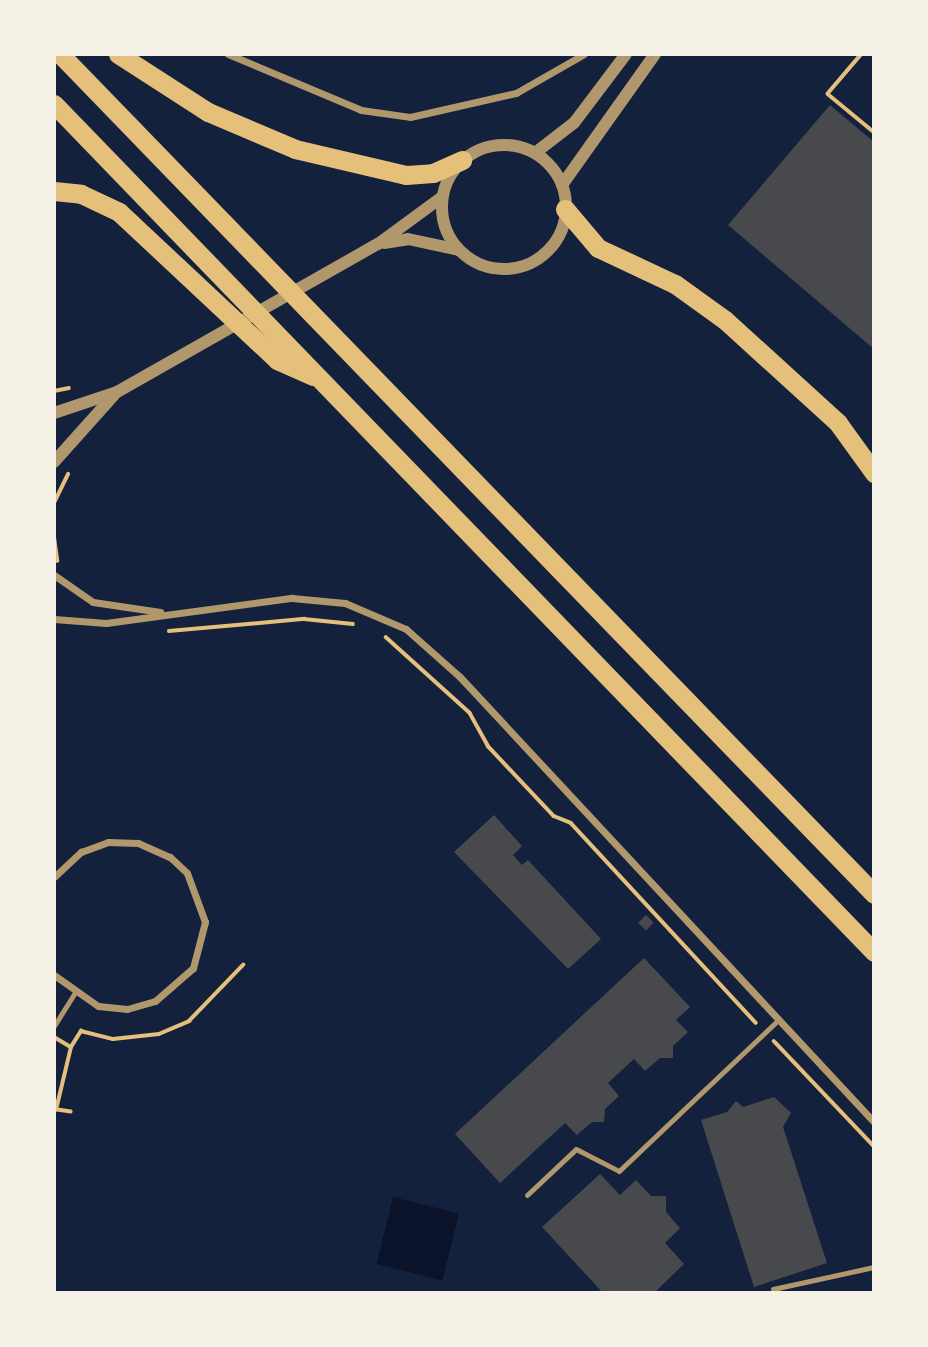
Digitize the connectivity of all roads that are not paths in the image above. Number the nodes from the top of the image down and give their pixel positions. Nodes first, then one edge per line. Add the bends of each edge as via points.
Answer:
1 (60, 54) edge
2 (118, 54) edge
3 (228, 54) edge
4 (584, 54) edge
5 (626, 54) edge
6 (655, 54) edge
7 (54, 104) edge
8 (535, 153) junction
9 (462, 160) junction
10 (562, 185) junction
11 (54, 191) edge
12 (442, 197) junction
13 (565, 209) junction
14 (378, 244) junction
15 (459, 250) junction
16 (321, 379) junction
17 (117, 392) junction
18 (54, 413) edge
19 (54, 462) edge
20 (874, 472) edge
21 (54, 575) edge
22 (171, 613) junction
23 (54, 619) edge
24 (54, 877) edge
25 (874, 894) edge
26 (874, 952) edge
27 (54, 975) edge
28 (74, 994) junction
29 (778, 1020) junction
30 (54, 1026) edge
31 (874, 1122) edge
32 (527, 1195) dead end
33 (874, 1267) edge
34 (773, 1289) dead end

1 - 25 highway
2 - 9 highway via 208,112 295,149 406,175 433,173
3 - 4 street via 349,107 410,117 516,93
5 - 8 street via 574,123
6 - 10 street
7 - 16 highway
8 - 9 street via 498,145
8 - 10 street
9 - 12 street
10 - 13 street
11 - 16 highway via 81,194 119,212 277,360
12 - 14 street
12 - 15 street via 445,225
13 - 15 street via 558,237 530,263 492,268
13 - 20 highway via 598,248 675,284 725,320 838,423
14 - 15 street via 408,239
14 - 17 street
16 - 26 highway
17 - 18 street
17 - 19 street
21 - 22 street via 93,603
22 - 23 street via 106,623
22 - 29 street via 322,600 406,629 460,677
24 - 28 street via 81,852 108,842 138,843 170,857 187,873 205,922 193,968 155,1001 127,1009
27 - 28 street
28 - 30 lane
29 - 31 street
29 - 32 lane via 619,1171 576,1149
33 - 34 lane

